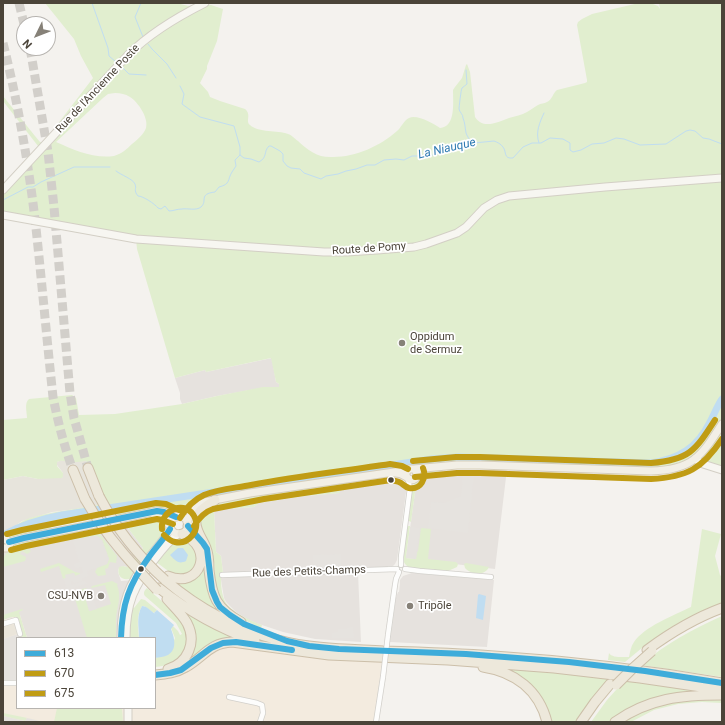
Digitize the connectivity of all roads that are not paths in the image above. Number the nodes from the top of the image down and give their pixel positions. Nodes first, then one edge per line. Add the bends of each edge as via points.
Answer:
1 (205, 3) edge
2 (722, 178) edge
3 (3, 190) edge
4 (3, 215) edge
5 (722, 424) edge
6 (695, 459) junction
7 (88, 468) tunnel mouth
8 (72, 470) tunnel mouth
9 (722, 470) edge
10 (411, 475) junction
11 (211, 501) junction
12 (152, 513) junction
13 (177, 516) junction
14 (187, 524) junction
15 (170, 527) junction
16 (180, 534) junction
17 (6, 544) edge
18 (206, 547) junction
19 (3, 554) edge
20 (401, 569) junction
21 (222, 575) dead end
22 (491, 577) dead end
23 (166, 578) junction
24 (158, 589) junction
25 (722, 608) edge
26 (722, 612) edge
27 (3, 624) edge
28 (20, 634) dead end
29 (121, 637) edge
30 (126, 637) edge
31 (292, 643) junction
32 (650, 651) junction
33 (300, 652) junction
34 (448, 660) junction
35 (156, 670) edge
36 (156, 674) edge
37 (3, 683) edge
38 (16, 683) edge
39 (722, 683) edge
40 (613, 684) junction
41 (722, 690) edge
42 (722, 695) edge
43 (229, 697) dead end
44 (128, 709) edge
45 (128, 722) edge
46 (260, 722) edge
47 (376, 722) edge
48 (547, 722) edge
49 (581, 722) edge
50 (586, 722) edge
51 (615, 722) edge

1 - 3 street, Rue de l'Ancienne Poste via 164,26 142,42
2 - 4 street, Route de Pomy via 509,196 484,208 457,233 441,239 414,247 347,252 136,239
5 - 6 main road
6 - 9 street
6 - 10 main road via 680,467 659,470 458,466 438,467
7 - 23 highway, bridge via 99,496 115,523 131,545
8 - 24 highway, bridge via 85,499 108,534 137,569
10 - 11 main road via 391,472
10 - 20 street
11 - 13 main road via 195,504
11 - 14 main road via 194,511
11 - 18 highway via 196,520 197,529
12 - 13 main road via 161,512
12 - 15 main road via 164,518
12 - 17 main road via 24,538
13 - 14 main road via 184,518
13 - 15 main road via 172,519
14 - 16 main road via 186,530
14 - 18 highway
15 - 16 main road via 173,533
15 - 29 street via 130,586 123,609
16 - 23 highway via 198,546 201,554 200,565 196,572 188,577
16 - 30 street via 171,540 136,585 128,606
17 - 19 street
18 - 31 highway via 212,591 222,609 246,625
20 - 21 street, Rue des Petits-Champs
20 - 22 street, Rue des Petits-Champs
20 - 47 street, bridge via 395,585
23 - 31 highway via 194,602 226,620 259,634
24 - 33 highway via 226,630
24 - 35 highway via 184,618 191,638 188,653 180,663 171,668
25 - 32 highway via 681,627
26 - 32 highway
27 - 28 street via 16,620
31 - 39 highway via 341,649 549,660
32 - 40 highway via 630,665
33 - 34 highway
33 - 36 highway via 228,642 210,648 181,670
34 - 41 highway via 588,671
34 - 48 highway via 493,669 517,679 537,698
37 - 38 street
40 - 49 highway via 595,702
40 - 50 highway
42 - 51 highway via 696,695 662,700 638,709
43 - 46 street via 262,705
44 - 45 street

